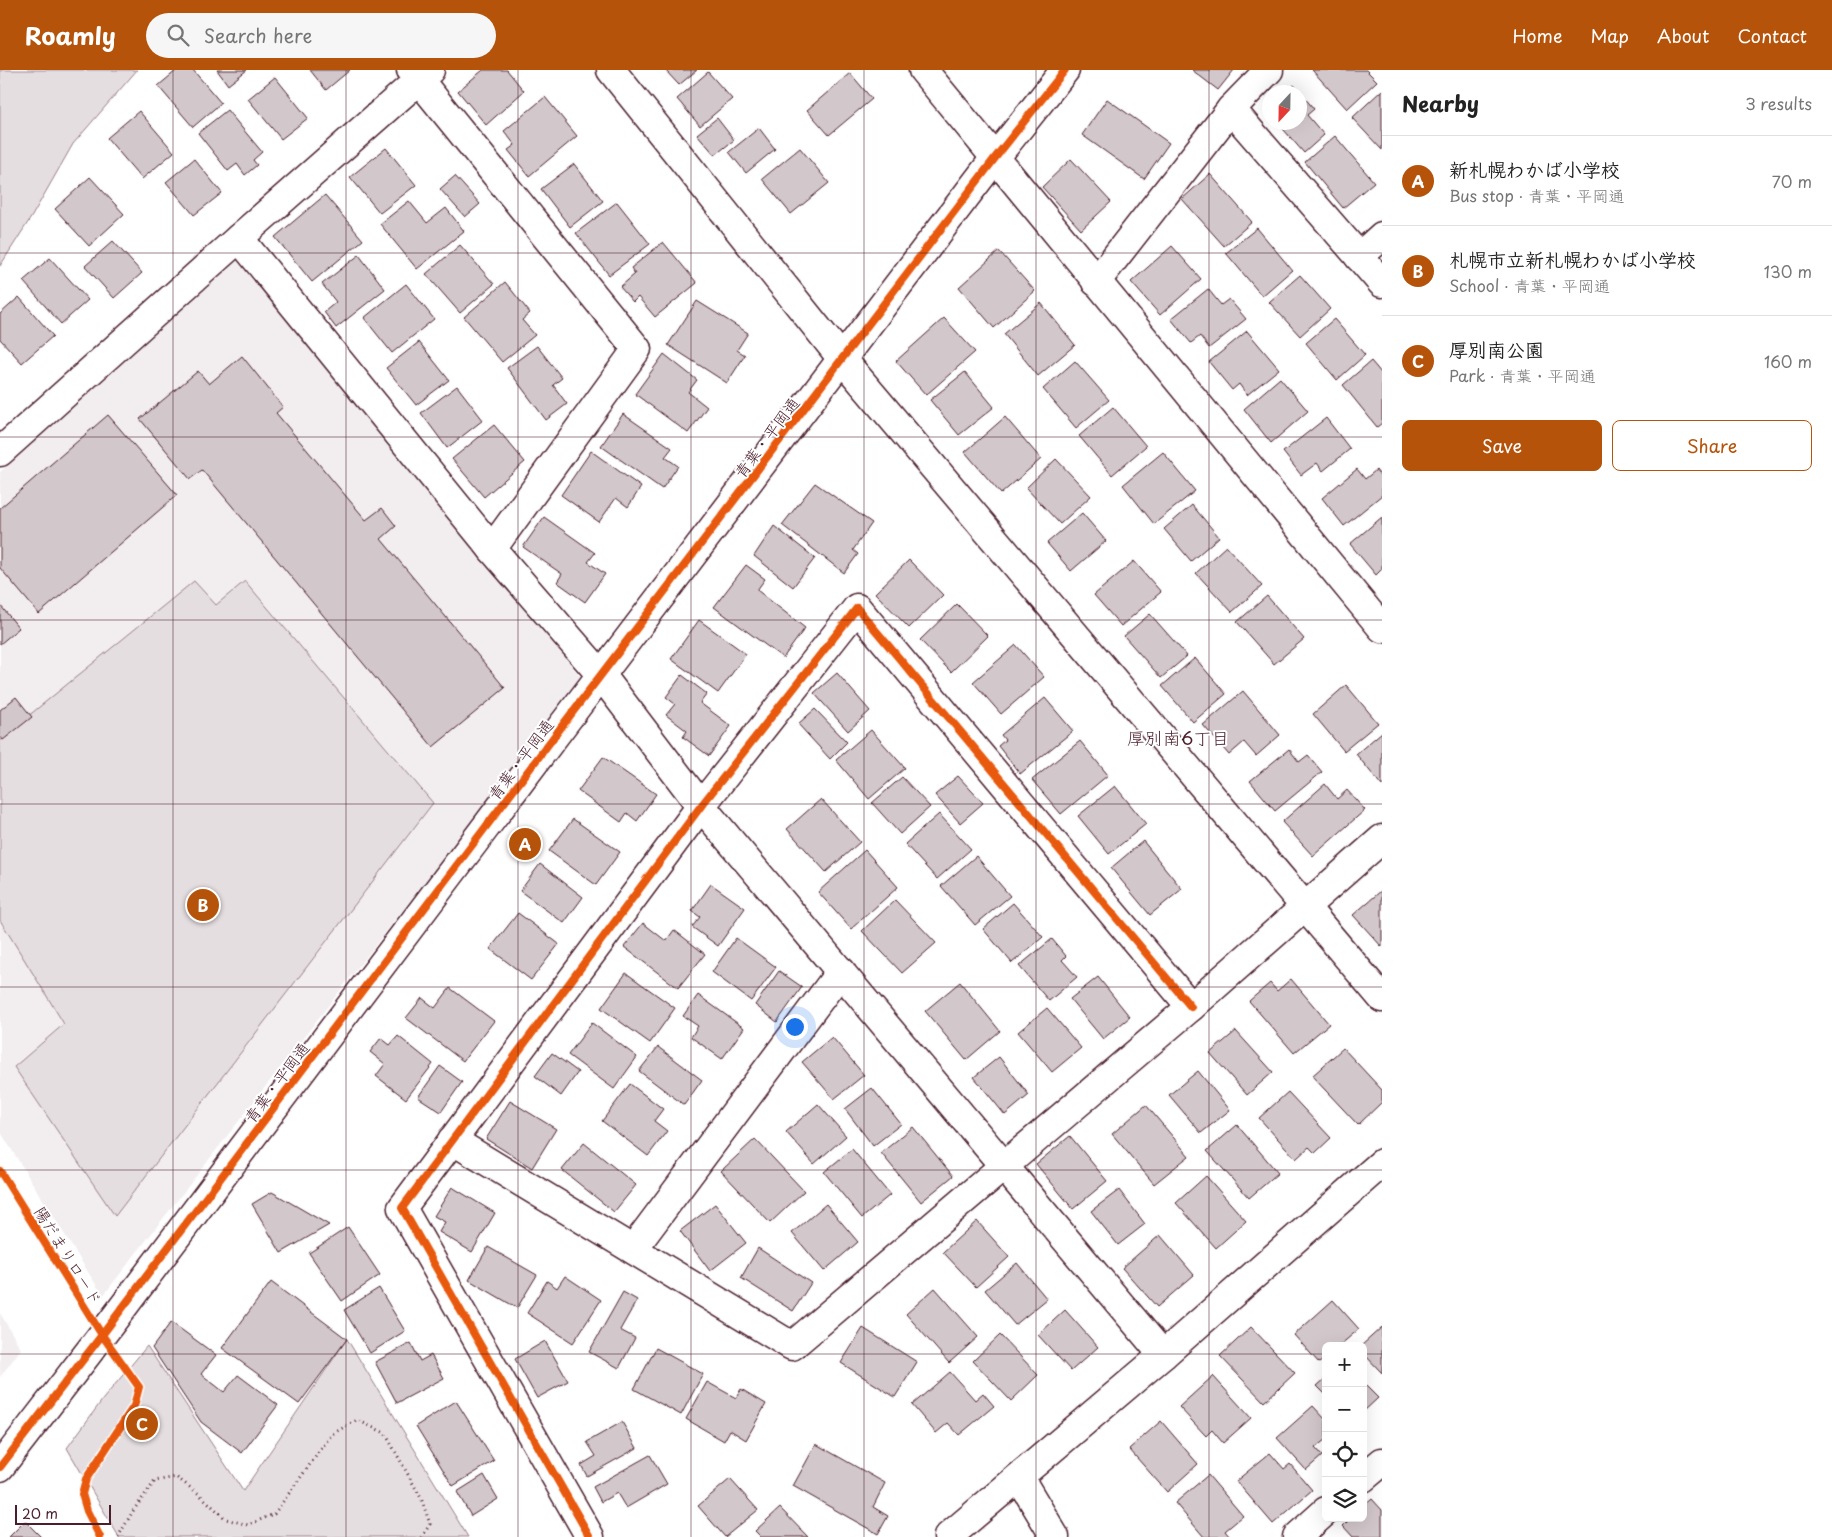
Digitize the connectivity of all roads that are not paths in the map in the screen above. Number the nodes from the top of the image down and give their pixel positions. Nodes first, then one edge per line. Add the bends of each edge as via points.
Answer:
1 (611, 70) edge
2 (923, 70) edge
3 (1065, 70) edge
4 (1269, 70) edge
5 (420, 73) edge
6 (1231, 110) junction
7 (995, 158) junction
8 (1382, 236) edge
9 (239, 238) junction
10 (1359, 257) junction
11 (1096, 282) junction
12 (1382, 283) edge
13 (843, 360) junction
14 (0, 452) edge
15 (492, 549) junction
16 (1382, 628) edge
17 (602, 676) junction
18 (701, 806) junction
19 (1382, 839) edge
20 (1306, 906) junction
21 (841, 971) junction
22 (1382, 998) edge
23 (1191, 1006) junction
24 (452, 1140) junction
25 (1382, 1163) edge
26 (1004, 1166) junction
27 (633, 1249) junction
28 (1163, 1355) junction
29 (1382, 1462) edge
30 (0, 1467) edge
31 (1019, 1477) junction
32 (1364, 1477) edge
33 (1322, 1515) edge
34 (590, 1537) edge
35 (948, 1537) edge
36 (1055, 1537) edge
37 (1297, 1537) edge

1 - 13 street
2 - 7 street
3 - 7 street, 青葉・平岡通
4 - 6 street
5 - 9 street
5 - 15 street via 638,349
6 - 10 street
6 - 11 street
7 - 11 street
7 - 13 street, 青葉・平岡通
8 - 10 street
9 - 14 street
9 - 15 street
10 - 12 street
11 - 16 street
13 - 17 street, 青葉・平岡通
13 - 20 street
15 - 17 street
17 - 18 street
17 - 30 street, 青葉・平岡通
18 - 21 street
18 - 23 street via 857,608
18 - 24 street
19 - 20 street
20 - 22 street
20 - 23 street
21 - 26 street
21 - 27 street
23 - 26 street
24 - 27 street
24 - 34 street via 402,1208
25 - 28 street
26 - 27 street via 792,1346
26 - 28 street
28 - 31 street
29 - 32 street
31 - 35 street
31 - 36 street
33 - 37 street

